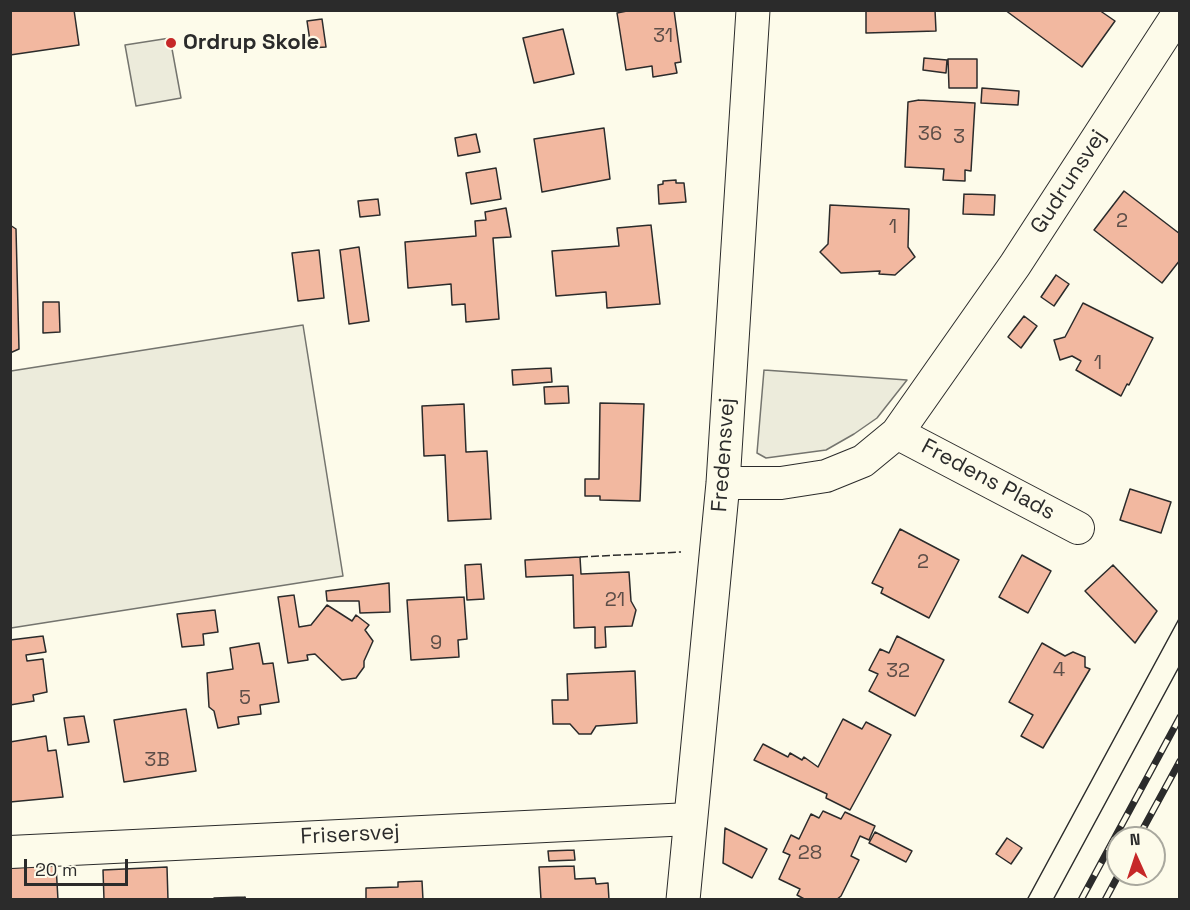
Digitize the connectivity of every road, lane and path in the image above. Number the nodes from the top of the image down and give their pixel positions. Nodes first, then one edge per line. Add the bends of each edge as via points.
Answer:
1 (753, 10) edge
2 (1179, 11) edge
3 (956, 352) joint
4 (897, 433) junction
5 (723, 483) junction
6 (1078, 528) dead end
7 (690, 819) junction
8 (10, 852) edge
9 (682, 900) edge

1 - 5 street, Fredensvej
2 - 3 street, Gudrunsvej
3 - 4 street, Fredens Plads
4 - 5 street, Fredens Plads via 863,461 826,476 781,483
4 - 6 street, Fredens Plads
5 - 7 street, Fredensvej
7 - 8 street, Frisersvej
7 - 9 street, Fredensvej

